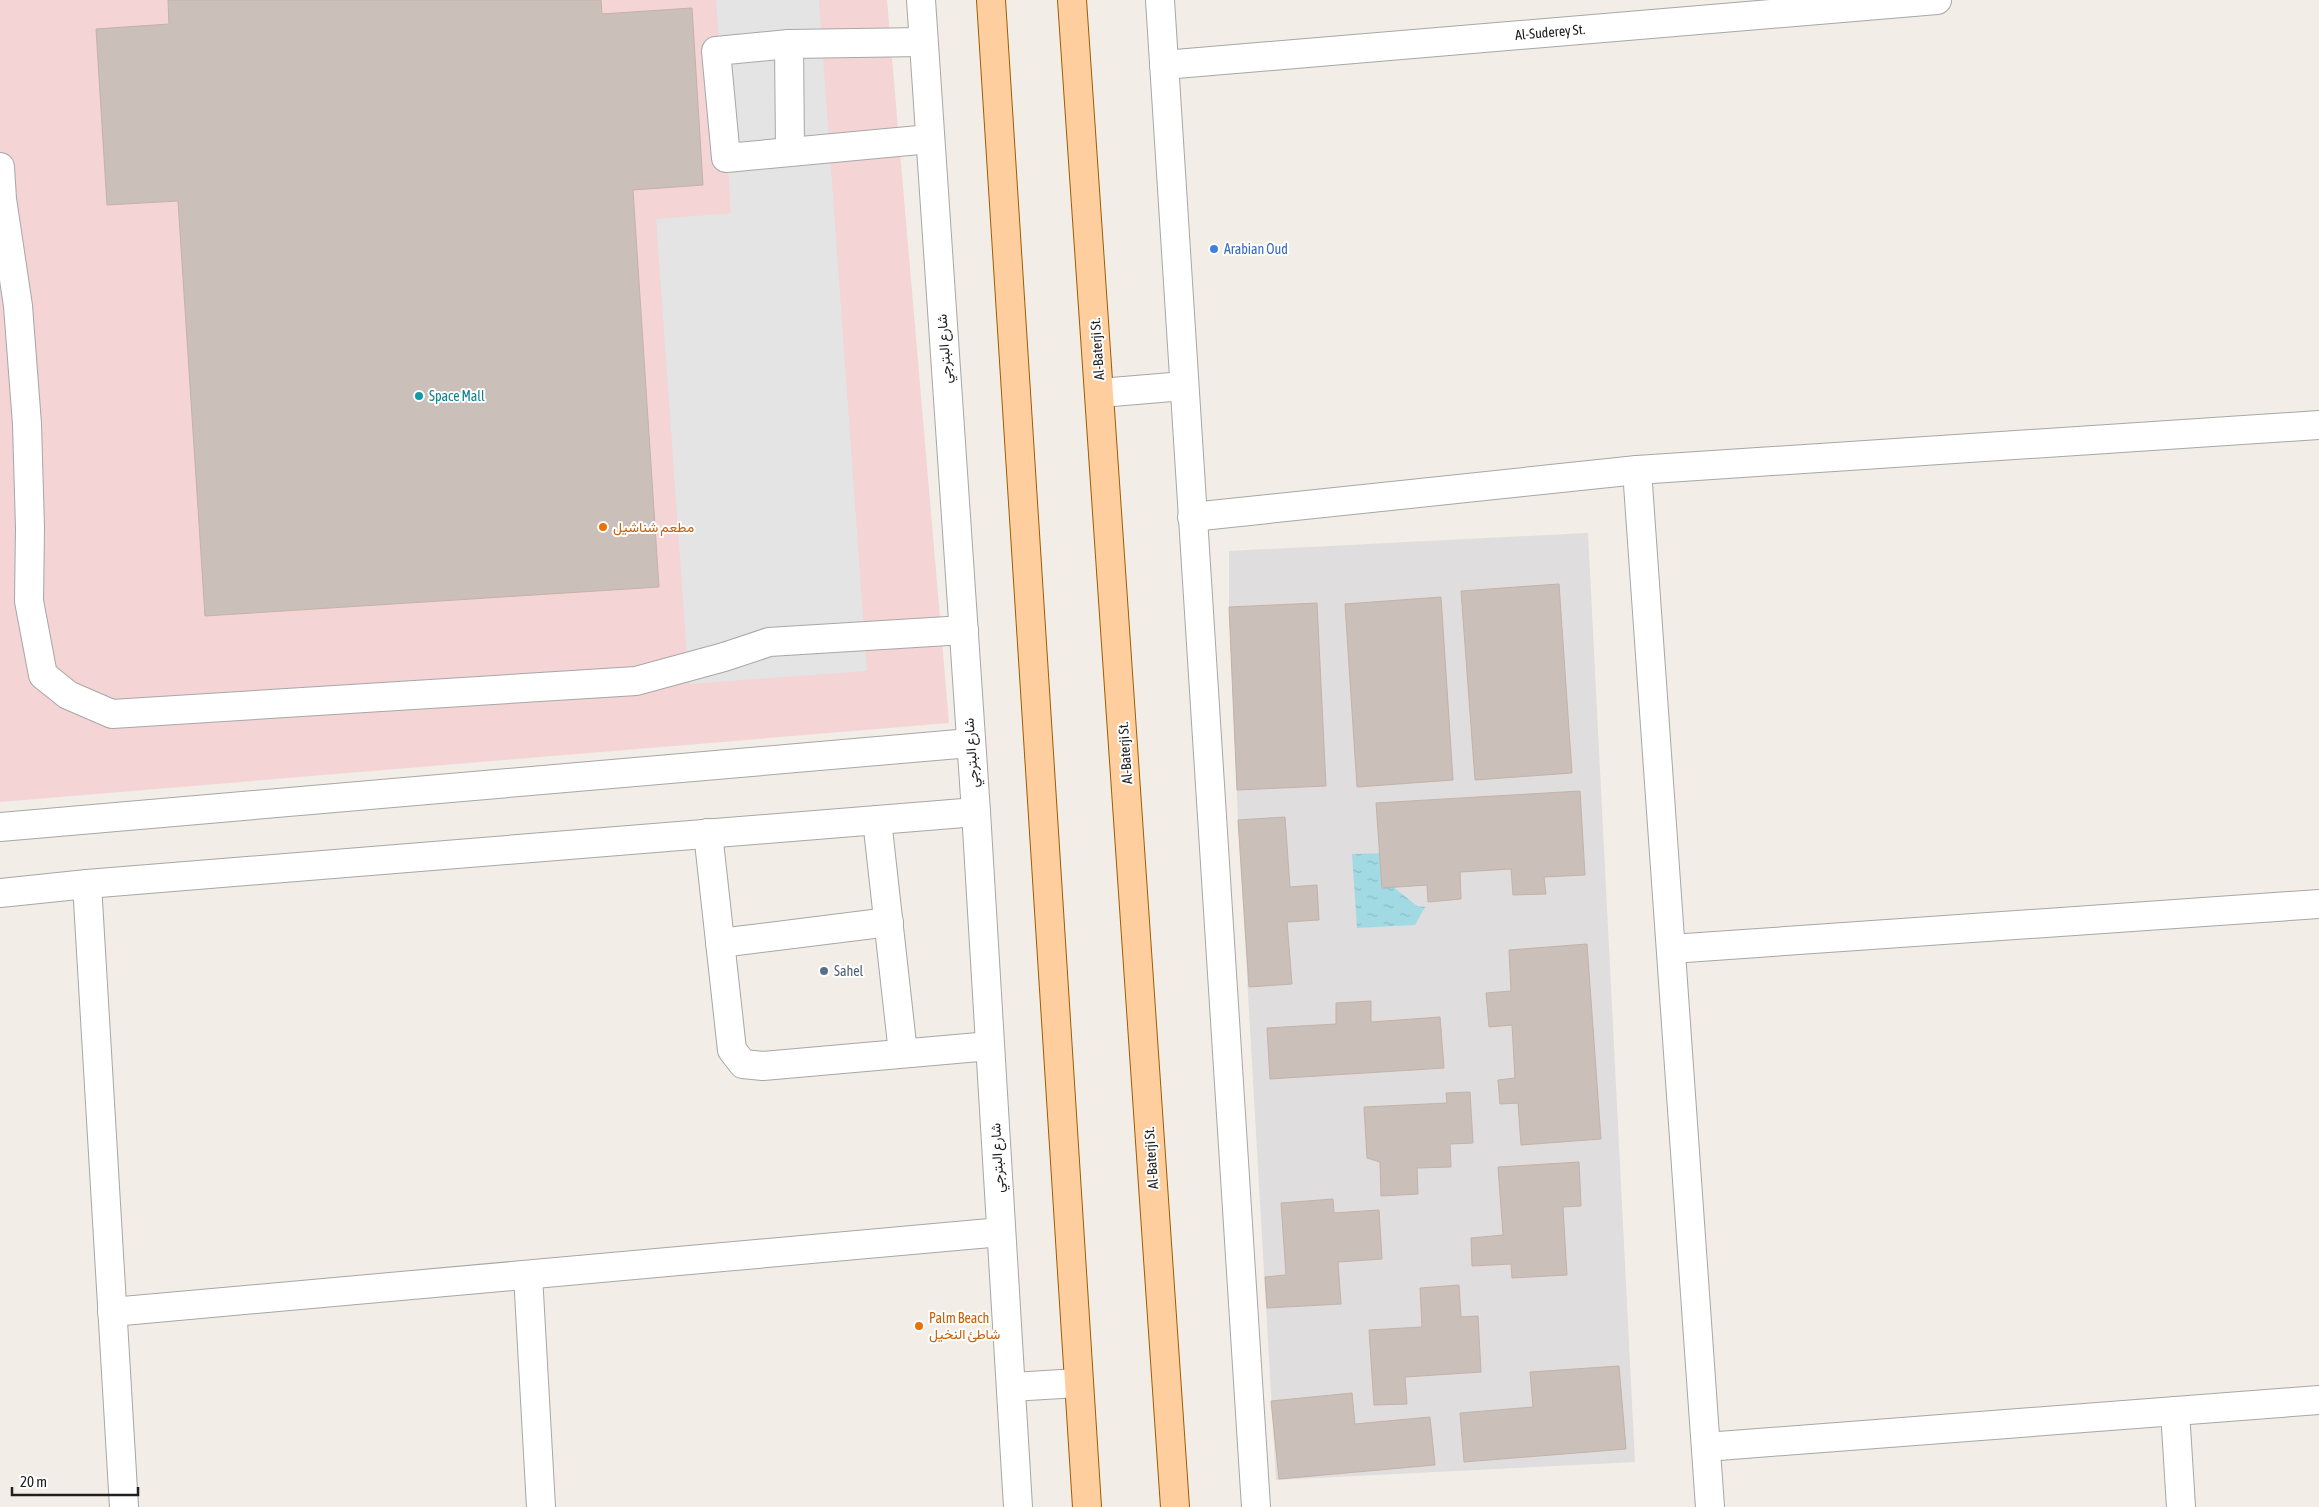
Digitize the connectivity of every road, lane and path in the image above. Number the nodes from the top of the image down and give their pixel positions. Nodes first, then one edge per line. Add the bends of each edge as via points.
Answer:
1 (921, 0) edge
2 (991, 0) edge
3 (1072, 0) edge
4 (1160, 0) edge
5 (1936, 0) edge
6 (924, 42) junction
7 (789, 44) junction
8 (1164, 65) junction
9 (930, 139) junction
10 (790, 151) junction
11 (0, 168) edge
12 (1184, 386) junction
13 (1100, 393) junction
14 (2319, 425) edge
15 (1636, 470) junction
16 (1192, 517) junction
17 (964, 630) junction
18 (970, 743) junction
19 (976, 812) junction
20 (877, 820) junction
21 (0, 827) edge
22 (708, 833) junction
23 (87, 884) junction
24 (0, 893) edge
25 (2319, 904) edge
26 (889, 922) junction
27 (720, 942) junction
28 (1671, 949) junction
29 (990, 1046) junction
30 (903, 1053) junction
31 (1002, 1232) junction
32 (528, 1275) junction
33 (112, 1312) junction
34 (1078, 1382) junction
35 (1011, 1387) junction
36 (2319, 1400) edge
37 (2175, 1411) junction
38 (1706, 1447) junction
39 (124, 1507) edge
40 (541, 1507) edge
41 (1018, 1507) edge
42 (1087, 1507) edge
43 (1175, 1507) edge
44 (1256, 1507) edge
45 (1710, 1507) edge
46 (2181, 1507) edge

1 - 6 street, شارع البترجي
2 - 34 main road
3 - 13 main road, Al-Baterji St.
4 - 8 street
5 - 8 street, Al-Suderey St.
6 - 7 street
6 - 9 street, شارع البترجي
7 - 10 street
7 - 10 street via 716,51 726,158
8 - 12 street
9 - 10 street
9 - 17 street, شارع البترجي
11 - 17 street via 18,306 27,424 29,601 43,675 68,695 112,714 636,681 769,642
12 - 13 street
12 - 16 street
13 - 43 main road, Al-Baterji St.
14 - 15 street
15 - 16 street
15 - 28 street
16 - 44 street
17 - 18 street, شارع البترجي
18 - 19 street, شارع البترجي
18 - 21 street
19 - 20 street
19 - 29 street, شارع البترجي
20 - 22 street
20 - 26 street
22 - 23 street
22 - 27 street
23 - 24 street
23 - 33 street
25 - 28 street
26 - 27 street
26 - 30 street
27 - 30 street via 732,1050 744,1064 763,1066
28 - 38 street
29 - 30 street
29 - 31 street, شارع البترجي
31 - 32 street
31 - 35 street, شارع البترجي
32 - 33 street
32 - 40 street
33 - 39 street
34 - 35 street
34 - 42 main road
35 - 41 street, شارع البترجي
36 - 37 street
37 - 38 street
37 - 46 street
38 - 45 street

